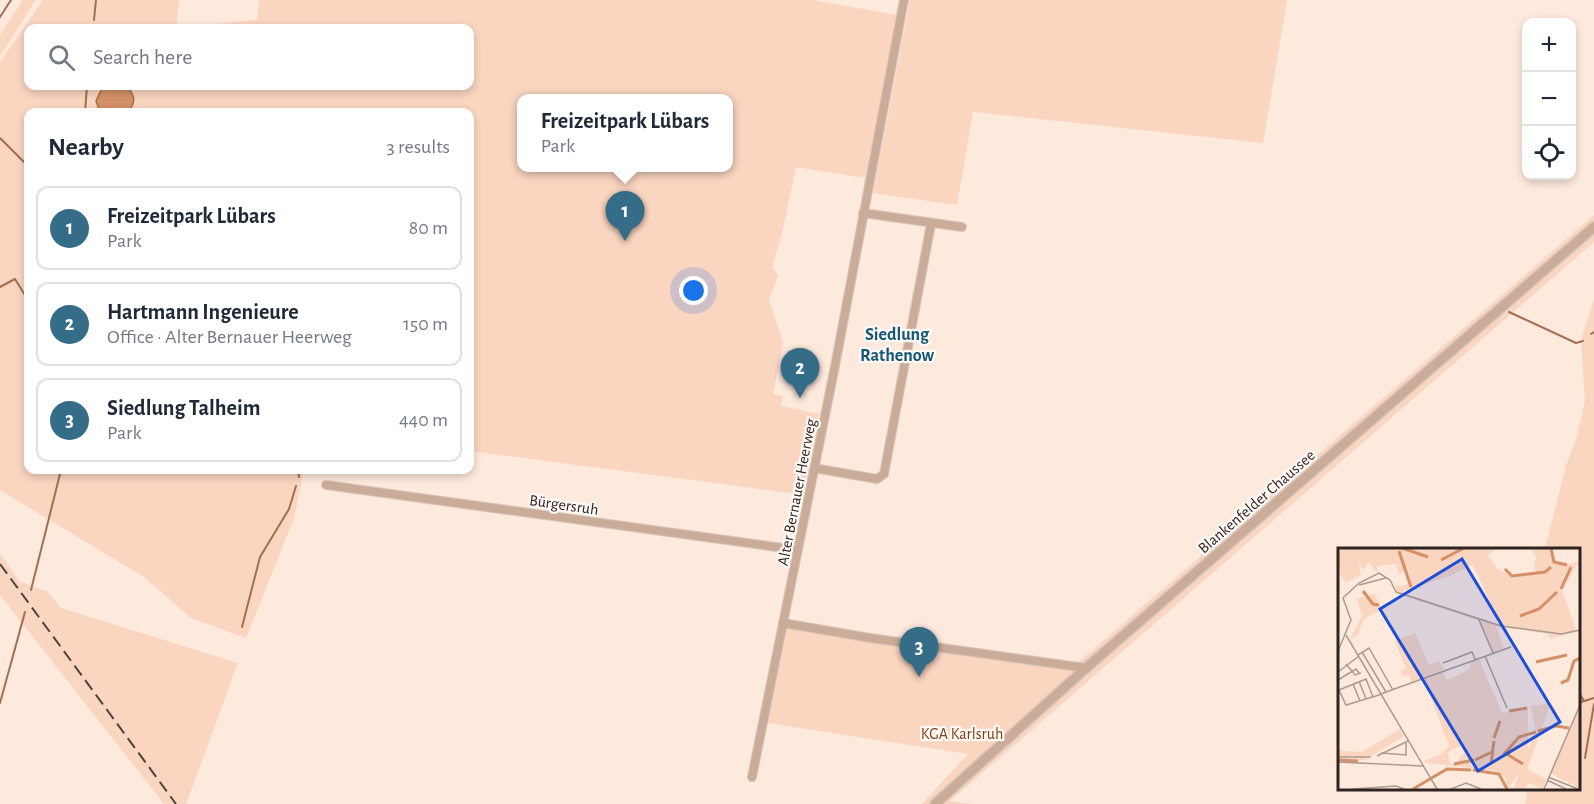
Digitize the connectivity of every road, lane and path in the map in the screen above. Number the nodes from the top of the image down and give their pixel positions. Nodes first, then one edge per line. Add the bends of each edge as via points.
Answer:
1 (904, 0) edge
2 (863, 213) junction
3 (931, 224) junction
4 (962, 227) dead end
5 (1594, 227) edge
6 (814, 468) junction
7 (326, 485) dead end
8 (798, 550) junction
9 (783, 623) junction
10 (1086, 668) junction
11 (752, 777) dead end
12 (937, 801) edge

1 - 2 street, Alter Bernauer Heerweg
2 - 3 street
2 - 6 street, Alter Bernauer Heerweg
3 - 4 street
3 - 6 street via 884,474 877,478
5 - 10 street, Blankenfelder Chaussee
6 - 8 street, Alter Bernauer Heerweg
7 - 8 street, Bürgersruh
8 - 9 street, Alter Bernauer Heerweg
9 - 10 street
9 - 11 street, Alter Bernauer Heerweg
10 - 12 street, Blankenfelder Chaussee

